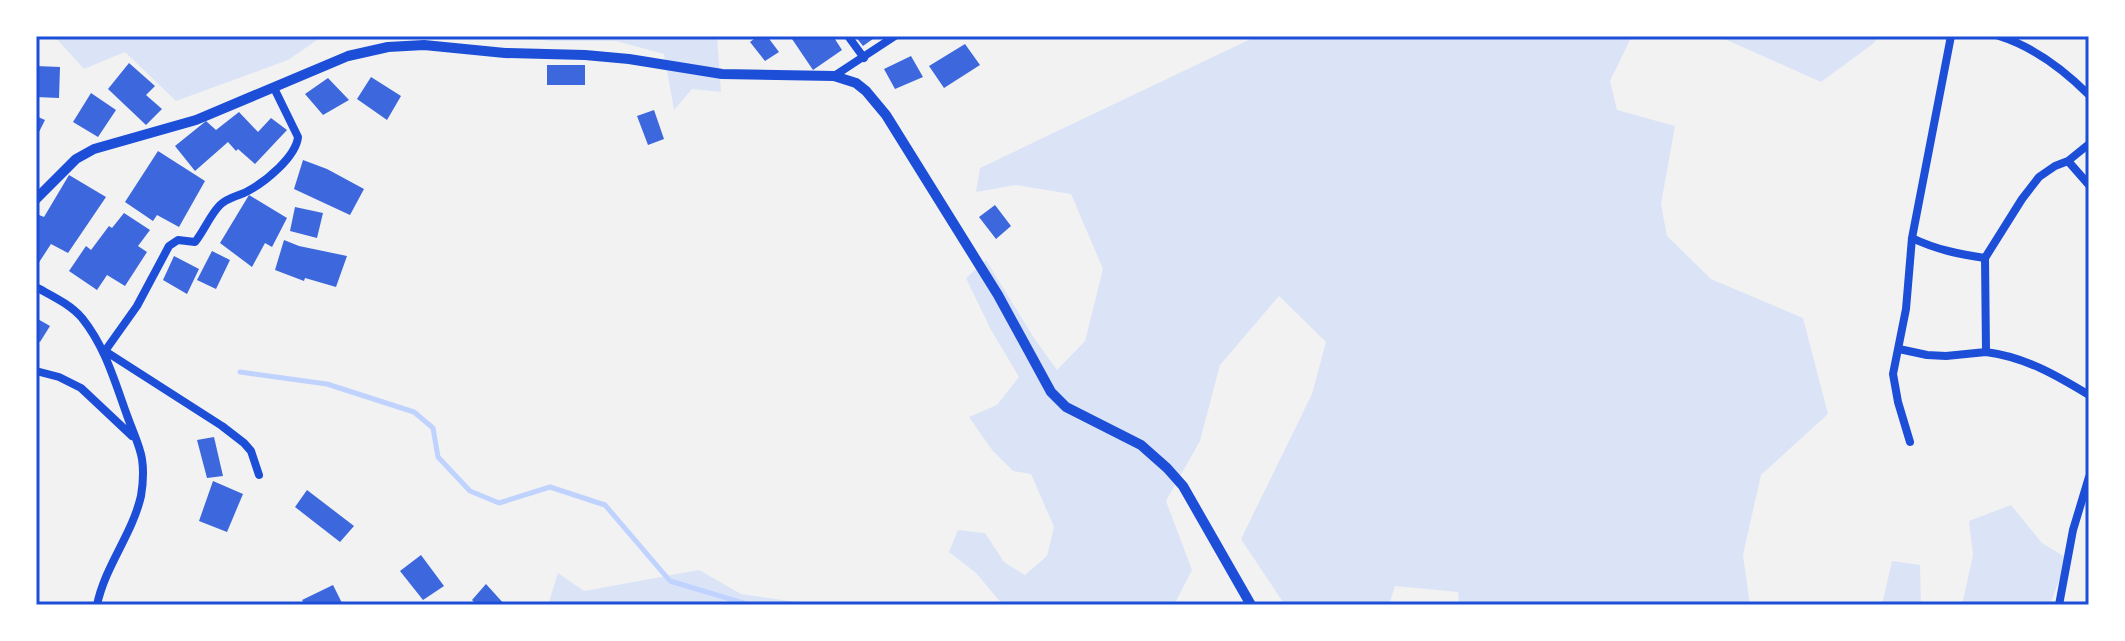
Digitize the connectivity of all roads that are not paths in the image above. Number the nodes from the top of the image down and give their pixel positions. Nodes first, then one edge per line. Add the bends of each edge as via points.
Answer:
1 (848, 36) edge
2 (895, 36) edge
3 (1951, 36) edge
4 (1999, 36) edge
5 (864, 58) junction
6 (834, 76) junction
7 (274, 88) junction
8 (2089, 95) edge
9 (2089, 144) edge
10 (2068, 161) junction
11 (2089, 185) edge
12 (36, 199) edge
13 (1912, 238) junction
14 (1985, 258) junction
15 (36, 287) edge
16 (1899, 349) junction
17 (105, 351) junction
18 (1986, 352) junction
19 (36, 371) edge
20 (2089, 395) edge
21 (135, 439) junction
22 (1910, 442) dead end
23 (259, 475) dead end
24 (2089, 477) edge
25 (97, 605) edge
26 (1251, 605) edge
27 (2059, 605) edge

1 - 5 street
2 - 5 street
3 - 13 street
4 - 8 street via 2047,59
5 - 6 street
6 - 7 street via 722,74 629,59 408,45 348,56
6 - 26 street via 856,83 886,115 998,295 1051,392 1066,407 1141,445 1167,468 1183,486
7 - 12 street via 196,120 94,149 76,159
7 - 17 street via 298,137 292,154 248,191 218,207 195,242 178,240 169,246
9 - 10 street
10 - 11 street
10 - 14 street via 2039,177
13 - 14 street via 1951,253
13 - 16 street
14 - 18 street
15 - 17 street via 80,316
16 - 18 street via 1946,356
16 - 22 street via 1893,374
17 - 21 street
17 - 23 street via 244,443
18 - 20 street via 2032,363
19 - 21 street via 81,388
21 - 25 street via 144,479 140,498
24 - 27 street

